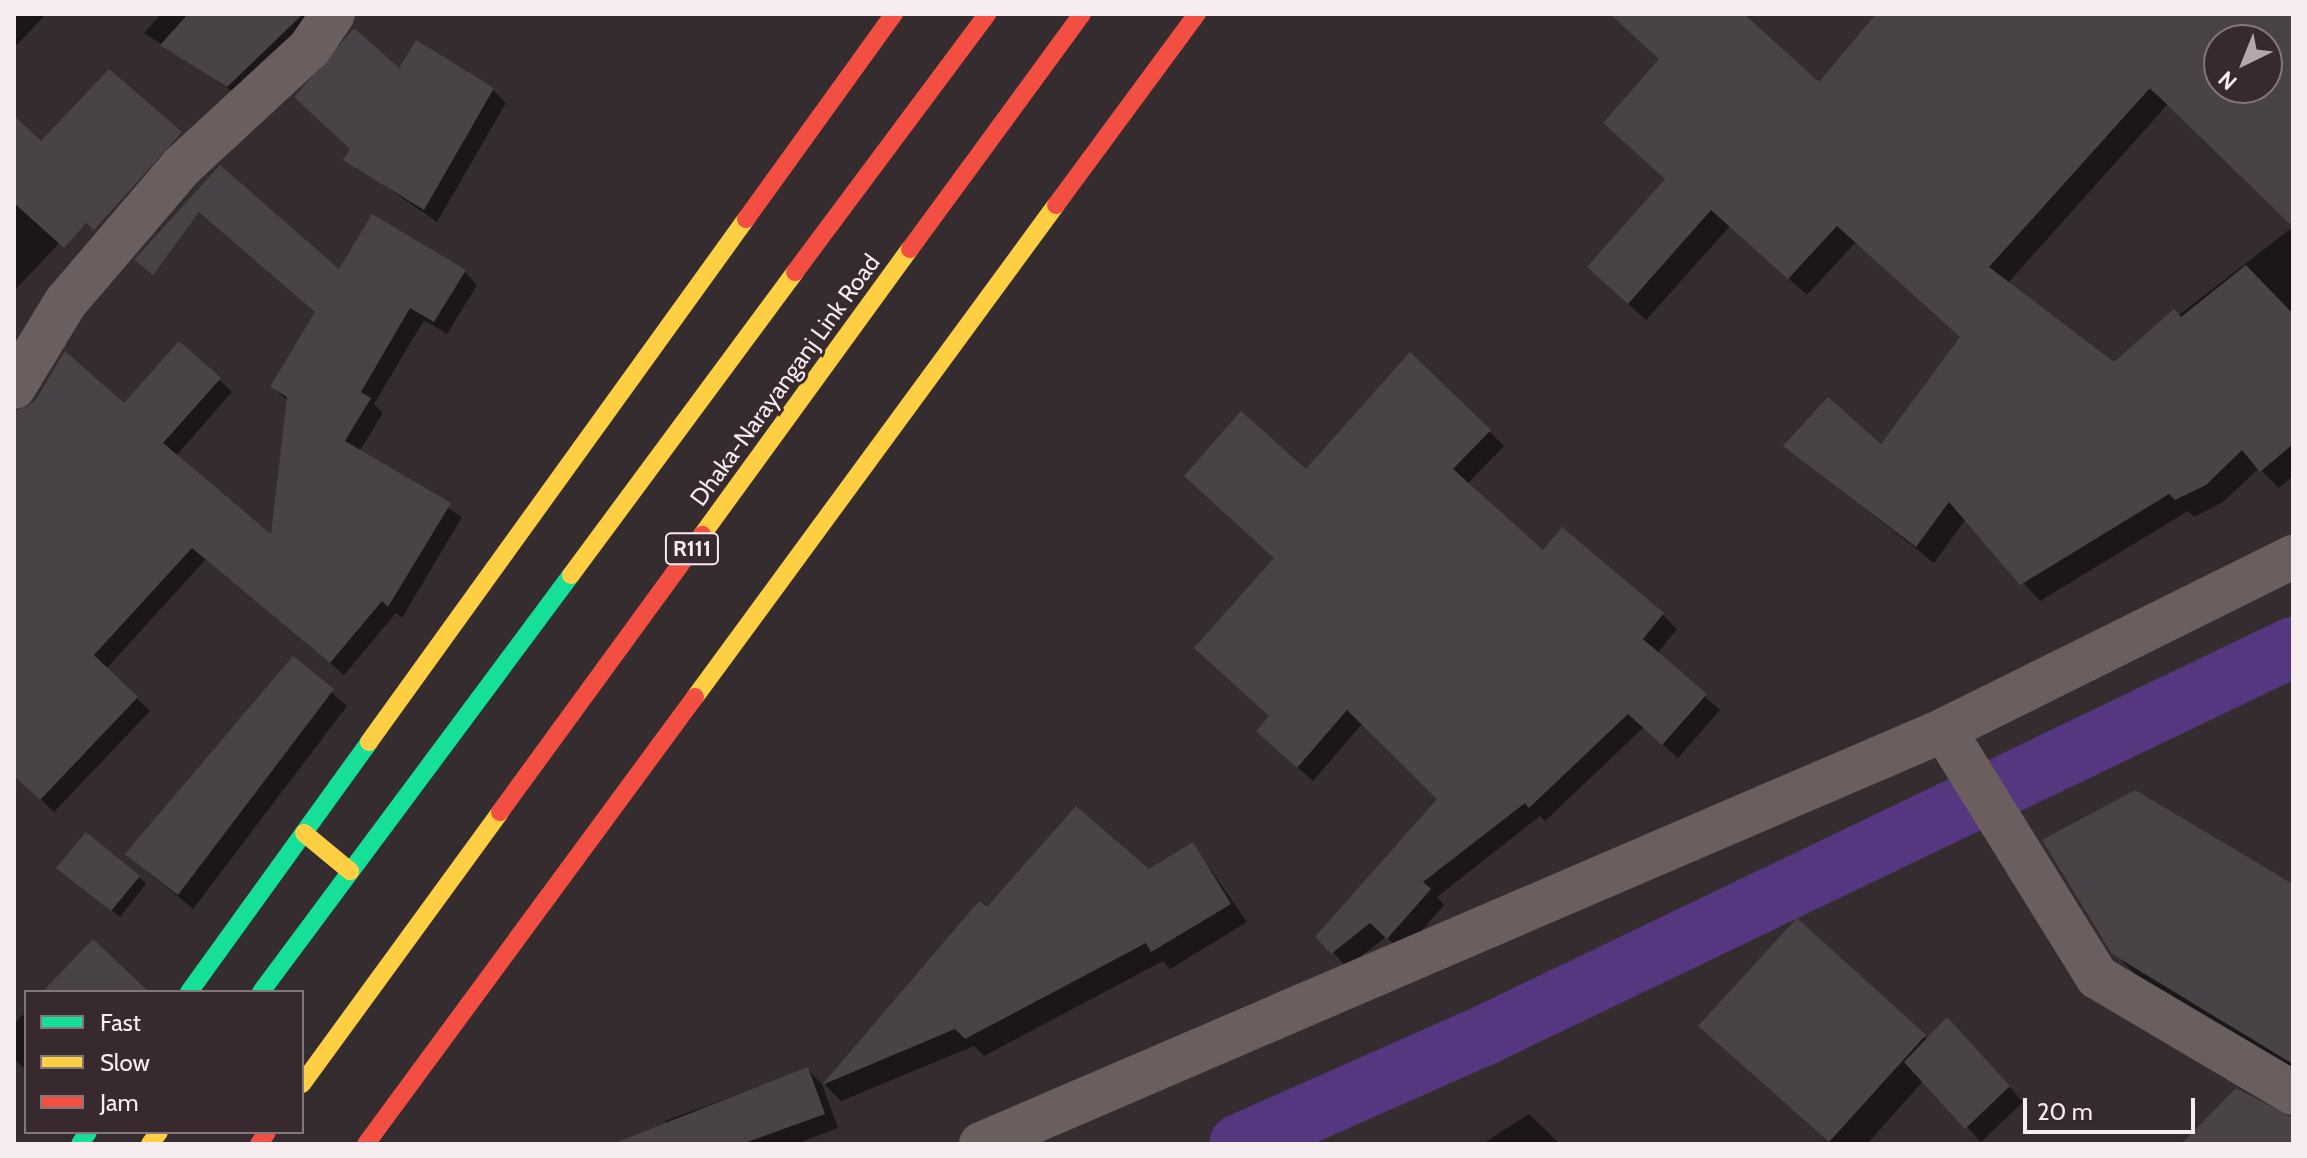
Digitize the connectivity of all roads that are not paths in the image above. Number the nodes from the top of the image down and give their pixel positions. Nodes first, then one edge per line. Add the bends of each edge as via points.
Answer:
1 (333, 14) edge
2 (894, 14) edge
3 (987, 14) edge
4 (1082, 14) edge
5 (1197, 14) edge
6 (14, 387) edge
7 (2293, 557) edge
8 (1945, 733) junction
9 (304, 833) junction
10 (350, 871) junction
11 (190, 990) edge
12 (262, 990) edge
13 (304, 1081) edge
14 (2293, 1093) edge
15 (366, 1144) edge
16 (981, 1144) edge

1 - 6 street via 309,49 182,166 65,303
2 - 9 main road
3 - 10 main road
4 - 13 main road, Dhaka-Narayanganj Link Road / R111
5 - 15 main road
7 - 8 street
8 - 14 street via 2097,977
8 - 16 street via 1355,989
9 - 10 main road
9 - 11 main road
10 - 12 main road

